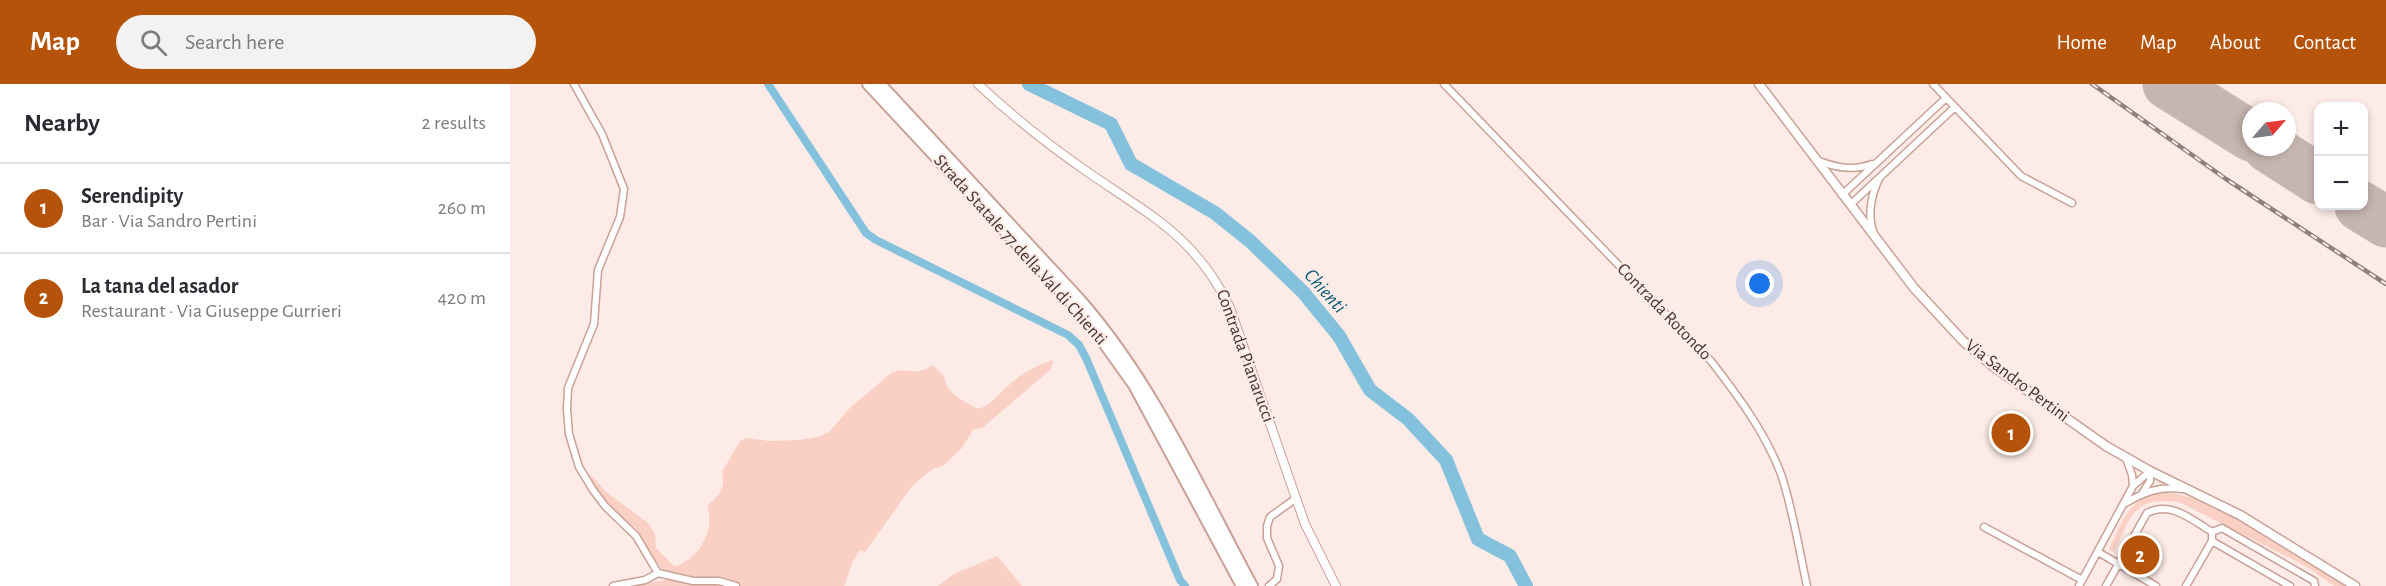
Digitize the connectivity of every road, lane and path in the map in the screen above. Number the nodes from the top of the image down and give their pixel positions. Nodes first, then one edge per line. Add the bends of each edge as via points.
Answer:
1 (574, 84) edge
2 (868, 84) edge
3 (880, 84) edge
4 (978, 84) edge
5 (1444, 84) edge
6 (1759, 84) edge
7 (1933, 84) edge
8 (1946, 98) junction
9 (1955, 107) junction
10 (1906, 135) junction
11 (1914, 144) junction
12 (1815, 159) junction
13 (1876, 162) junction
14 (1881, 173) junction
15 (1842, 195) junction
16 (2072, 203) dead end
17 (1850, 205) junction
18 (1879, 243) junction
19 (2125, 457) junction
20 (2150, 471) junction
21 (2133, 486) junction
22 (2188, 489) junction
23 (2143, 492) junction
24 (1295, 499) junction
25 (2124, 504) junction
26 (1984, 527) dead end
27 (2212, 532) junction
28 (2212, 541) junction
29 (2098, 552) junction
30 (2119, 564) junction
31 (658, 573) junction
32 (2081, 583) edge
33 (613, 586) edge
34 (736, 586) edge
35 (1242, 586) edge
36 (1252, 586) edge
37 (1269, 586) edge
38 (1336, 586) edge
39 (1807, 586) edge
40 (2106, 586) edge
41 (2156, 586) edge
42 (2186, 586) edge
43 (2290, 586) edge
44 (2315, 586) edge
45 (2355, 586) edge

1 - 31 street via 602,134 624,189 620,217 598,270 592,331 568,388 569,434 579,467 593,490 636,536
2 - 35 highway, Strada Statale 77 della Val di Chienti via 1099,336 1139,395
3 - 36 highway, Strada Statale 77 della Val di Chienti via 1079,298 1129,361
4 - 24 street, Contrada Pianarucci via 1030,131 1162,223 1204,264 1230,308
5 - 39 street, Contrada Rotondo via 1711,361 1740,397 1780,474
6 - 12 main road, Via Sandro Pertini
7 - 8 street
8 - 9 street
8 - 10 street
9 - 11 street
9 - 16 street via 2021,176
10 - 11 street
10 - 13 street
11 - 14 street
12 - 13 street via 1833,167 1853,169
12 - 15 main road, Via Sandro Pertini
13 - 15 street
14 - 17 street
14 - 18 street via 1870,208 1872,228
15 - 17 main road, Via Sandro Pertini
17 - 18 main road, Via Sandro Pertini
18 - 19 main road, Via Sandro Pertini via 1963,341 2002,373
19 - 20 main road, Via Sandro Pertini
19 - 21 street
20 - 21 street
20 - 22 main road, Via Sandro Pertini
20 - 23 street via 2150,481
21 - 25 street
22 - 23 street via 2165,487
22 - 45 main road, Via Sandro Pertini via 2273,534
23 - 25 street
24 - 37 street via 1270,517 1267,526 1267,538 1279,566 1277,579
24 - 38 street, Contrada Pianarucci
25 - 29 street
26 - 32 street
27 - 28 street
27 - 30 street via 2176,510 2158,507 2146,513
27 - 44 street via 2222,528 2314,581
28 - 42 street
28 - 43 street
29 - 30 street
29 - 32 street
30 - 40 street
30 - 41 street
31 - 33 street via 645,580
31 - 34 street

